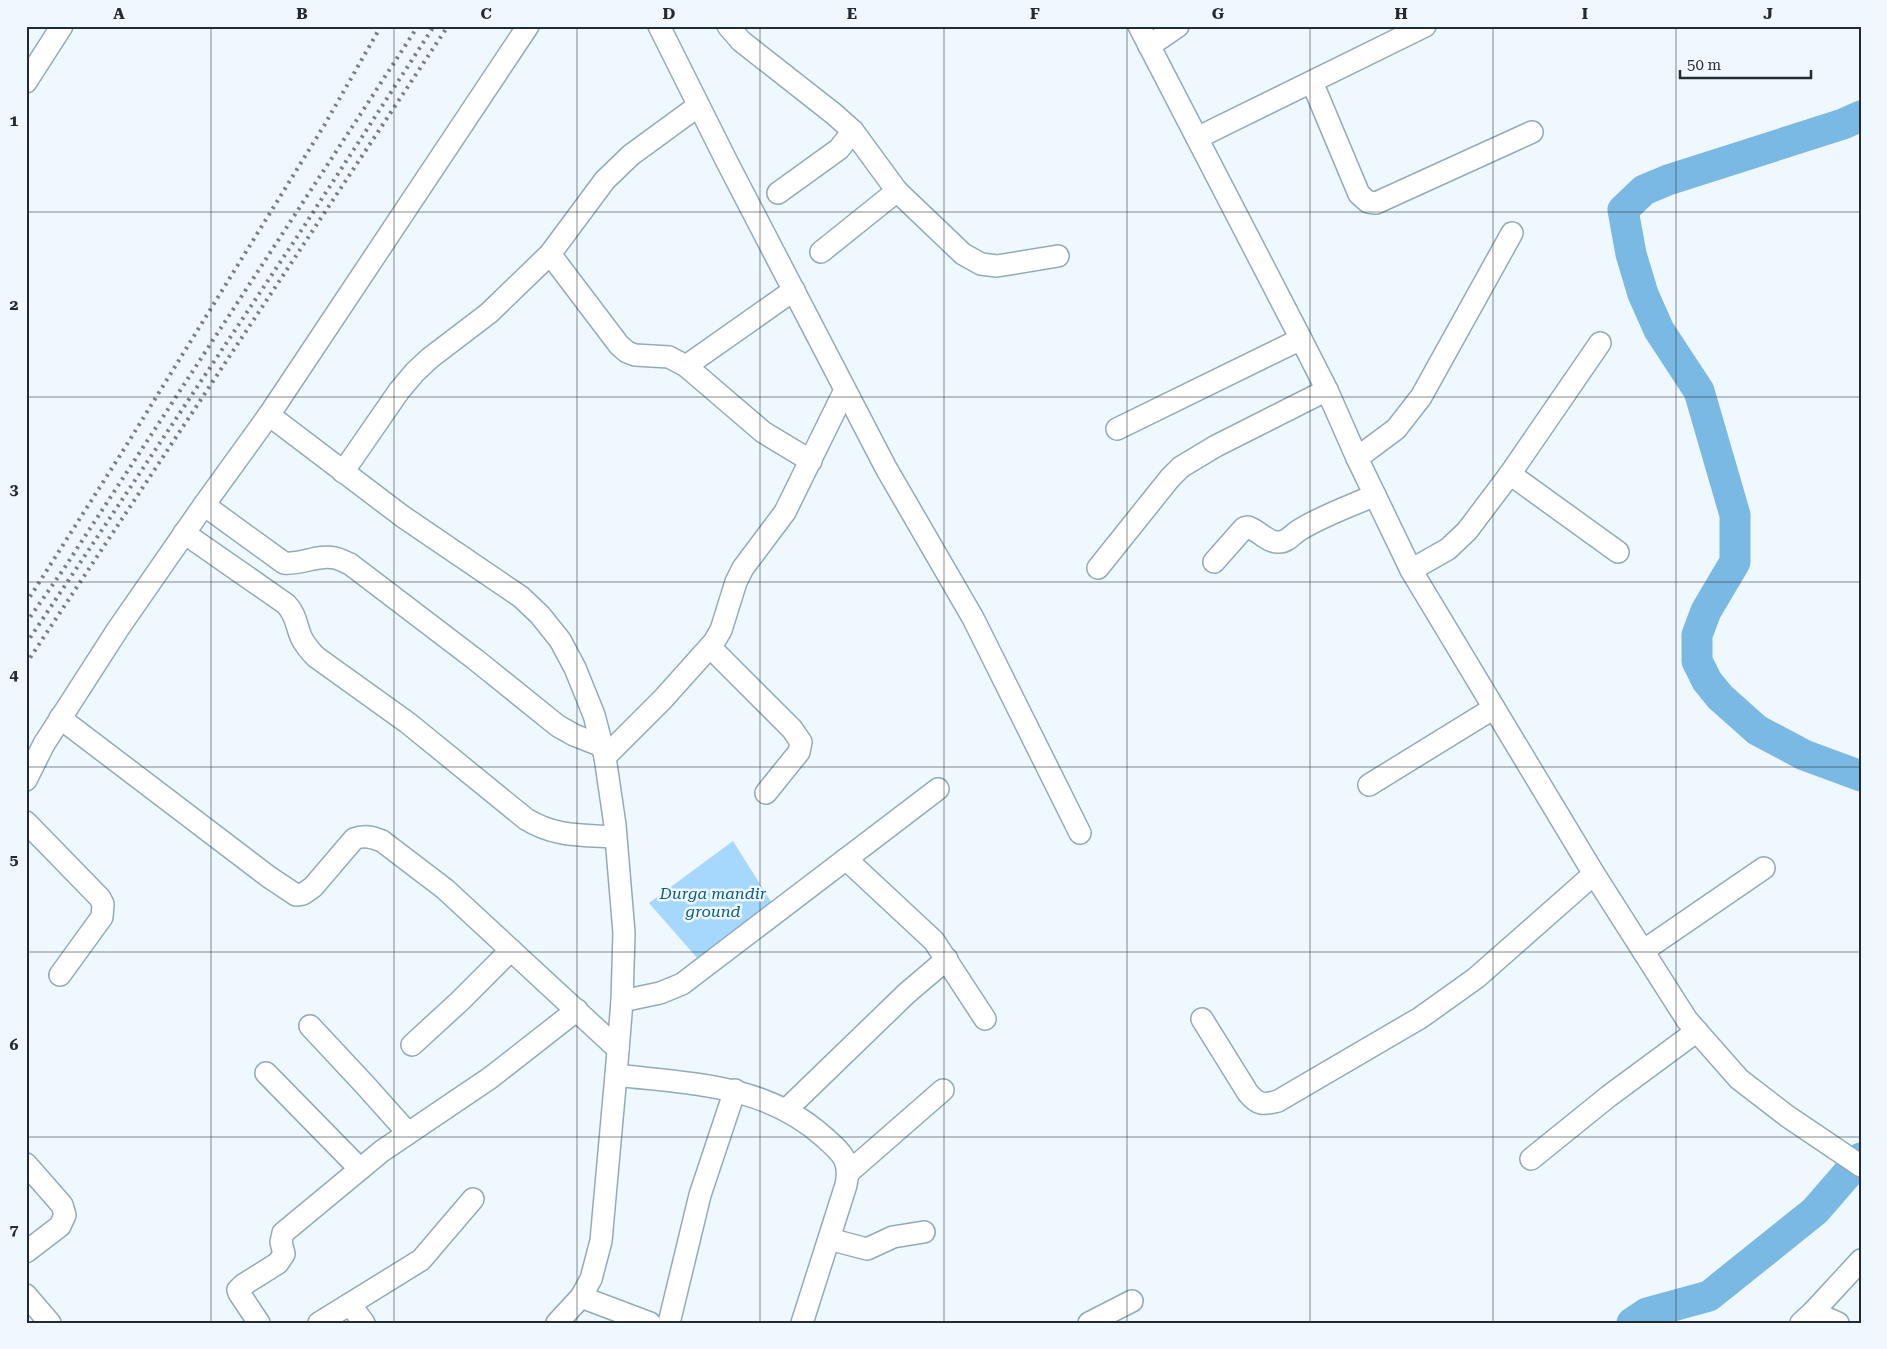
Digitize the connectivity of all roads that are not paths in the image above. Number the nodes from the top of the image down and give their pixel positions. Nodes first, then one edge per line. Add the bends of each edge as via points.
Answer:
1 (62, 26) edge
2 (528, 26) edge
3 (659, 26) edge
4 (728, 26) edge
5 (1139, 26) edge
6 (1178, 26) edge
7 (1423, 27) edge
8 (1149, 46) junction
9 (26, 82) edge
10 (1312, 82) junction
11 (698, 106) junction
12 (853, 131) junction
13 (1532, 132) dead end
14 (1197, 138) junction
15 (897, 191) junction
16 (778, 194) dead end
17 (1512, 233) dead end
18 (821, 252) dead end
19 (550, 254) junction
20 (1058, 256) dead end
21 (794, 290) junction
22 (1301, 338) junction
23 (1600, 343) dead end
24 (686, 366) junction
25 (846, 390) junction
26 (1327, 390) junction
27 (269, 415) junction
28 (1117, 429) dead end
29 (1357, 458) junction
30 (811, 461) junction
31 (343, 472) junction
32 (1510, 474) junction
33 (1375, 495) junction
34 (204, 505) junction
35 (184, 533) junction
36 (1618, 552) dead end
37 (1214, 562) dead end
38 (1098, 568) dead end
39 (1412, 570) junction
40 (710, 647) junction
41 (1494, 708) junction
42 (60, 718) junction
43 (603, 752) junction
44 (26, 780) edge
45 (1369, 785) dead end
46 (938, 789) dead end
47 (766, 793) dead end
48 (26, 822) edge
49 (1080, 833) dead end
50 (615, 837) junction
51 (846, 860) junction
52 (1764, 868) dead end
53 (1594, 874) junction
54 (511, 950) junction
55 (1643, 951) junction
56 (947, 959) junction
57 (60, 975) dead end
58 (622, 1001) junction
59 (577, 1010) junction
60 (985, 1019) dead end
61 (1202, 1020) dead end
62 (310, 1026) dead end
63 (1697, 1031) junction
64 (412, 1044) dead end
65 (618, 1049) junction
66 (266, 1073) dead end
67 (616, 1075) junction
68 (736, 1090) junction
69 (943, 1090) dead end
70 (786, 1110) junction
71 (408, 1133) junction
72 (1531, 1159) dead end
73 (26, 1164) edge
74 (1861, 1166) edge
75 (360, 1169) junction
76 (849, 1172) junction
77 (473, 1199) dead end
78 (924, 1232) dead end
79 (829, 1239) junction
80 (26, 1252) edge
81 (1861, 1260) edge
82 (26, 1295) edge
83 (581, 1297) junction
84 (1132, 1301) dead end
85 (350, 1304) junction
86 (1807, 1318) edge
87 (50, 1323) edge
88 (259, 1323) edge
89 (319, 1323) edge
90 (364, 1323) edge
91 (557, 1323) edge
92 (650, 1323) edge
93 (669, 1323) edge
94 (802, 1323) edge
95 (1089, 1323) edge
96 (1838, 1323) edge

1 - 9 street
2 - 27 street
3 - 11 street
4 - 12 street via 741,41
5 - 8 street
6 - 8 street
7 - 10 street
8 - 14 street
10 - 13 street via 1359,194 1368,202 1376,203
10 - 14 street
11 - 19 street via 631,155 605,180
11 - 21 street
12 - 15 street
12 - 16 street via 839,149
14 - 22 street
15 - 18 street
15 - 20 street via 963,254 980,264 997,266
17 - 29 street via 1421,397 1396,428
19 - 24 street via 627,352 668,357
19 - 31 street via 489,313 415,372
21 - 24 street
21 - 25 street
22 - 26 street
22 - 28 street
23 - 32 street
24 - 30 street via 763,432
25 - 30 street
25 - 49 street via 886,468 973,618
26 - 29 street
26 - 38 street via 1181,467
27 - 31 street
27 - 34 street
29 - 33 street
30 - 40 street via 785,512 743,568 721,630
31 - 43 street via 507,586 540,615 560,640 575,668 594,715
32 - 36 street
32 - 39 street via 1458,540
33 - 37 street via 1309,525 1280,543 1273,542 1254,528 1244,528
33 - 39 street
34 - 35 street
34 - 43 street via 284,563 335,558 350,564 558,726
35 - 42 street
35 - 50 street via 286,604 293,611 306,647 316,657 408,723 526,818 540,827 571,835
39 - 41 street
40 - 43 street via 663,700
40 - 47 street via 801,742 799,752
41 - 45 street
41 - 53 street
42 - 44 street
42 - 54 street via 296,895 313,888 354,839 372,837 446,889
43 - 50 street
46 - 51 street
48 - 57 street via 103,904 102,917
50 - 58 street via 624,933
51 - 56 street via 934,941
51 - 58 street via 682,984 660,993
52 - 55 street
53 - 55 street
53 - 61 street via 1468,984 1420,1018 1278,1101 1265,1104 1255,1101
54 - 59 street
54 - 64 street
55 - 63 street
56 - 60 street
56 - 70 street via 906,993
58 - 65 street
59 - 65 street
59 - 71 street via 490,1078
62 - 71 street
63 - 72 street
63 - 74 street via 1739,1079
65 - 67 street
66 - 75 street
67 - 68 street
67 - 83 street via 600,1241 591,1279
68 - 70 street
68 - 93 street via 700,1195
69 - 76 street
70 - 76 street via 801,1118 838,1150 846,1160
71 - 75 street
73 - 80 street via 62,1206 65,1215 60,1226
75 - 88 street via 283,1233 280,1242 284,1254 278,1263 240,1287 239,1293
76 - 79 street
77 - 85 street via 420,1260
78 - 79 street via 893,1237 867,1249
79 - 94 street
81 - 86 street
82 - 87 street
83 - 91 street
83 - 92 street
84 - 95 street
85 - 89 street
85 - 90 street
86 - 96 street

